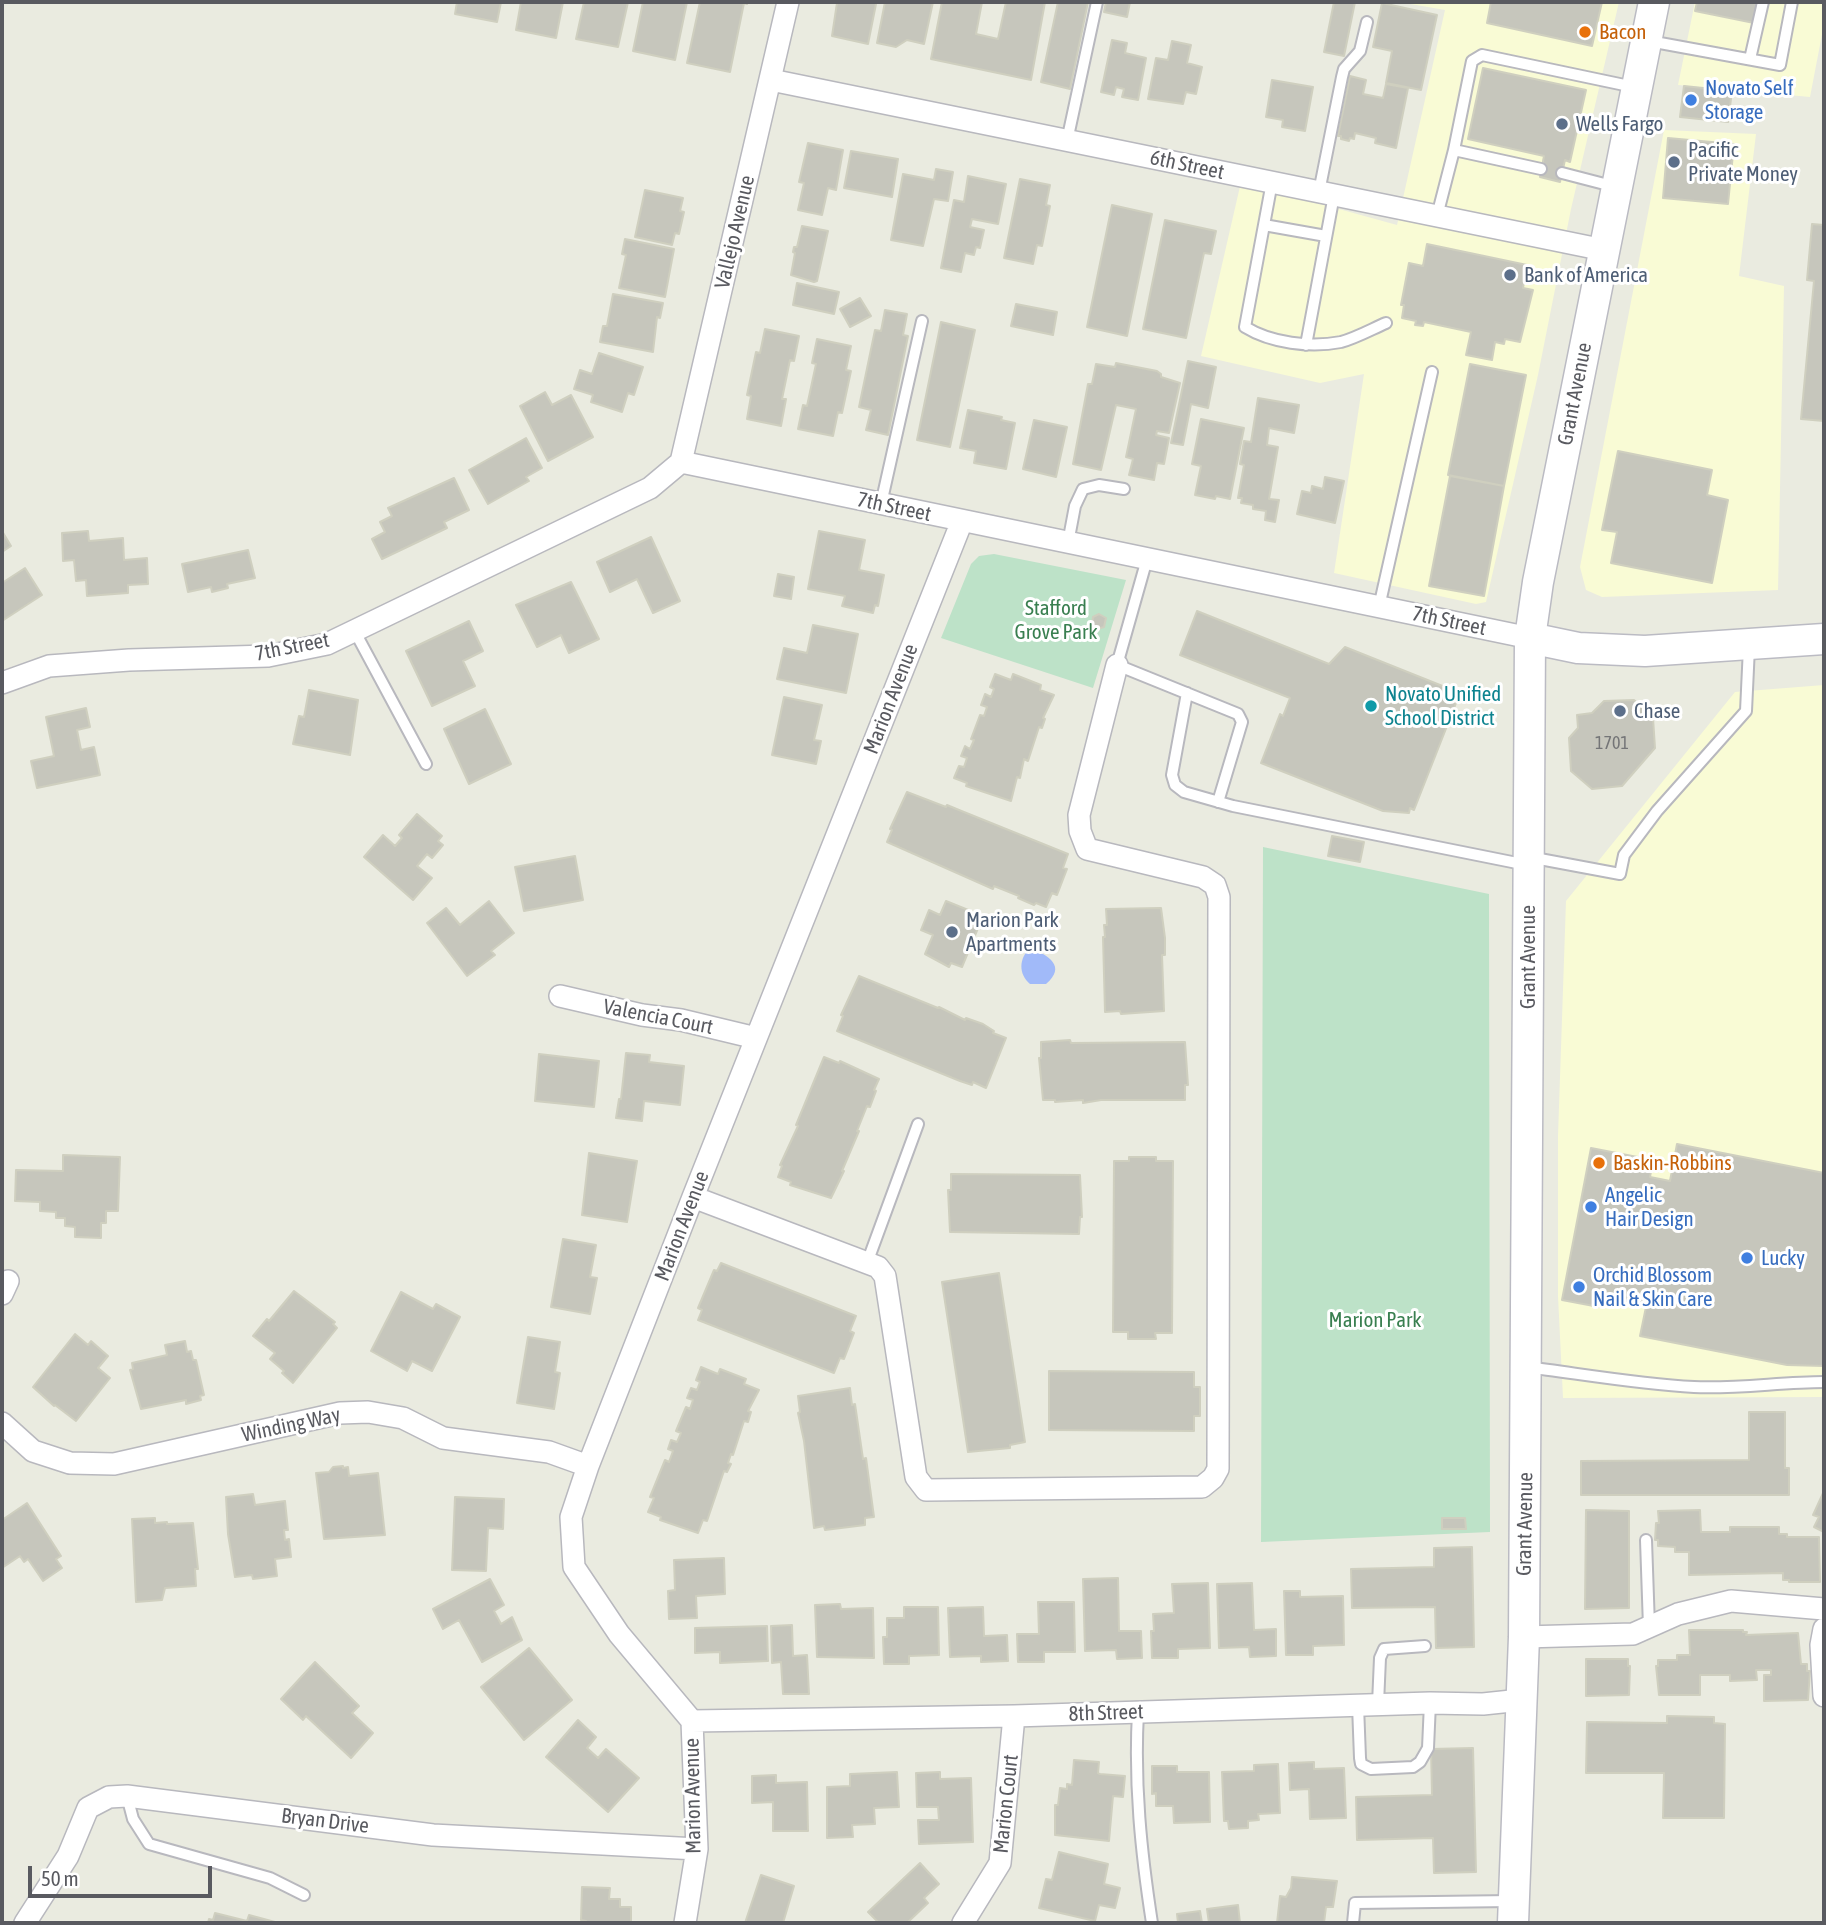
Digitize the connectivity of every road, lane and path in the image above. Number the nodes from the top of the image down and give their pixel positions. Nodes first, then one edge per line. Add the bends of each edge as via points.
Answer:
1 (788, 2) edge
2 (1097, 2) edge
3 (1654, 2) edge
4 (1763, 2) edge
5 (1792, 2) edge
6 (1367, 22) dead end
7 (1646, 41) junction
8 (1750, 59) junction
9 (771, 80) junction
10 (1637, 88) junction
11 (1067, 141) junction
12 (1454, 150) junction
13 (1542, 169) dead end
14 (1562, 173) dead end
15 (1272, 183) junction
16 (1616, 187) junction
17 (1327, 194) junction
18 (1437, 216) junction
19 (1265, 225) junction
20 (1326, 236) junction
21 (1604, 250) junction
22 (922, 321) dead end
23 (1386, 323) dead end
24 (1306, 345) junction
25 (1432, 372) dead end
26 (681, 462) junction
27 (1124, 489) dead end
28 (881, 504) junction
29 (962, 521) junction
30 (1068, 543) junction
31 (1147, 559) junction
32 (1379, 607) junction
33 (354, 630) junction
34 (1530, 638) junction
35 (1824, 639) edge
36 (1749, 644) junction
37 (1117, 665) junction
38 (2, 683) edge
39 (1187, 693) junction
40 (426, 764) dead end
41 (1218, 802) junction
42 (1529, 861) junction
43 (560, 996) dead end
44 (756, 1038) junction
45 (918, 1124) dead end
46 (693, 1197) junction
47 (867, 1263) junction
48 (1527, 1367) junction
49 (1824, 1382) edge
50 (2, 1423) edge
51 (588, 1466) junction
52 (1646, 1540) dead end
53 (1824, 1609) edge
54 (1649, 1627) junction
55 (1824, 1629) edge
56 (1524, 1637) junction
57 (1425, 1646) dead end
58 (1824, 1696) edge
59 (1521, 1700) junction
60 (1430, 1703) junction
61 (1368, 1704) junction
62 (1138, 1712) junction
63 (1014, 1716) junction
64 (692, 1721) junction
65 (127, 1796) junction
66 (697, 1849) junction
67 (304, 1895) dead end
68 (1512, 1914) edge
69 (25, 1923) edge
70 (685, 1923) edge
71 (963, 1923) edge
72 (1152, 1923) edge
73 (1353, 1923) edge

1 - 9 street, Vallejo Avenue
2 - 11 lane
3 - 7 street, Grant Avenue
4 - 8 lane
5 - 8 lane via 1780,65
6 - 17 lane via 1360,51 1342,77
7 - 8 lane
7 - 10 street, Grant Avenue
9 - 11 street, 6th Street
9 - 26 street, Vallejo Avenue
10 - 12 lane via 1482,55 1472,61
10 - 16 street, Grant Avenue
11 - 15 street, 6th Street
12 - 13 lane
12 - 18 lane
14 - 16 lane
15 - 17 street, 6th Street
15 - 19 lane
16 - 21 street, Grant Avenue
17 - 18 street, 6th Street
17 - 20 lane
18 - 21 street, 6th Street
19 - 20 lane
19 - 24 lane via 1245,327 1263,336
20 - 24 lane
21 - 34 street, Grant Avenue
22 - 28 lane
23 - 24 lane via 1342,342
25 - 32 lane
26 - 28 street, 7th Street
26 - 33 street, 7th Street via 650,488
27 - 30 lane via 1099,485 1083,489
28 - 29 street, 7th Street
29 - 30 street, 7th Street
29 - 44 street, Marion Avenue
30 - 31 street, 7th Street
31 - 32 street, 7th Street
31 - 37 lane
32 - 34 street, 7th Street
33 - 38 street, 7th Street via 327,644 268,656 49,666
33 - 40 lane
34 - 36 street, 7th Street via 1578,649 1645,651
34 - 42 street, Grant Avenue
35 - 36 street, 7th Street
36 - 42 lane via 1746,711 1657,811 1623,855 1620,874
37 - 39 lane
37 - 47 street via 1079,815 1087,849 1203,877 1215,885 1219,897 1218,1469 1213,1478 1202,1487 926,1490 916,1477 885,1276
39 - 41 lane via 1172,775 1184,792
39 - 41 lane via 1238,714 1242,722
41 - 42 lane
42 - 48 street, Grant Avenue
43 - 44 street, Valencia Court
44 - 46 street, Marion Avenue
45 - 47 lane
46 - 47 street
46 - 51 street, Marion Avenue
48 - 49 lane via 1693,1387
48 - 56 street, Grant Avenue
50 - 51 street, Winding Way via 33,1451 70,1463 114,1464 340,1413 368,1412 404,1418 443,1438 549,1452
51 - 64 street, Marion Avenue via 572,1517 574,1567 619,1634
52 - 54 lane
53 - 54 street via 1731,1601 1678,1614
54 - 56 street via 1633,1634
55 - 58 street
56 - 59 street, Grant Avenue
57 - 61 lane via 1384,1649
59 - 60 street, 8th Street
59 - 68 street, Grant Avenue
60 - 61 street, 8th Street
60 - 61 lane via 1426,1755 1420,1762 1413,1767 1371,1769 1361,1764
61 - 62 street, 8th Street
62 - 63 street, 8th Street
62 - 72 lane via 1138,1814
63 - 64 street, 8th Street
63 - 71 street, Marion Court via 1000,1863
64 - 66 street, Marion Avenue
65 - 66 street, Bryan Drive via 433,1835
65 - 67 lane via 133,1819 149,1844 270,1878
65 - 69 street, Bryan Drive via 110,1797 88,1808 68,1856
66 - 70 street, Marion Avenue
68 - 73 lane via 1355,1903

